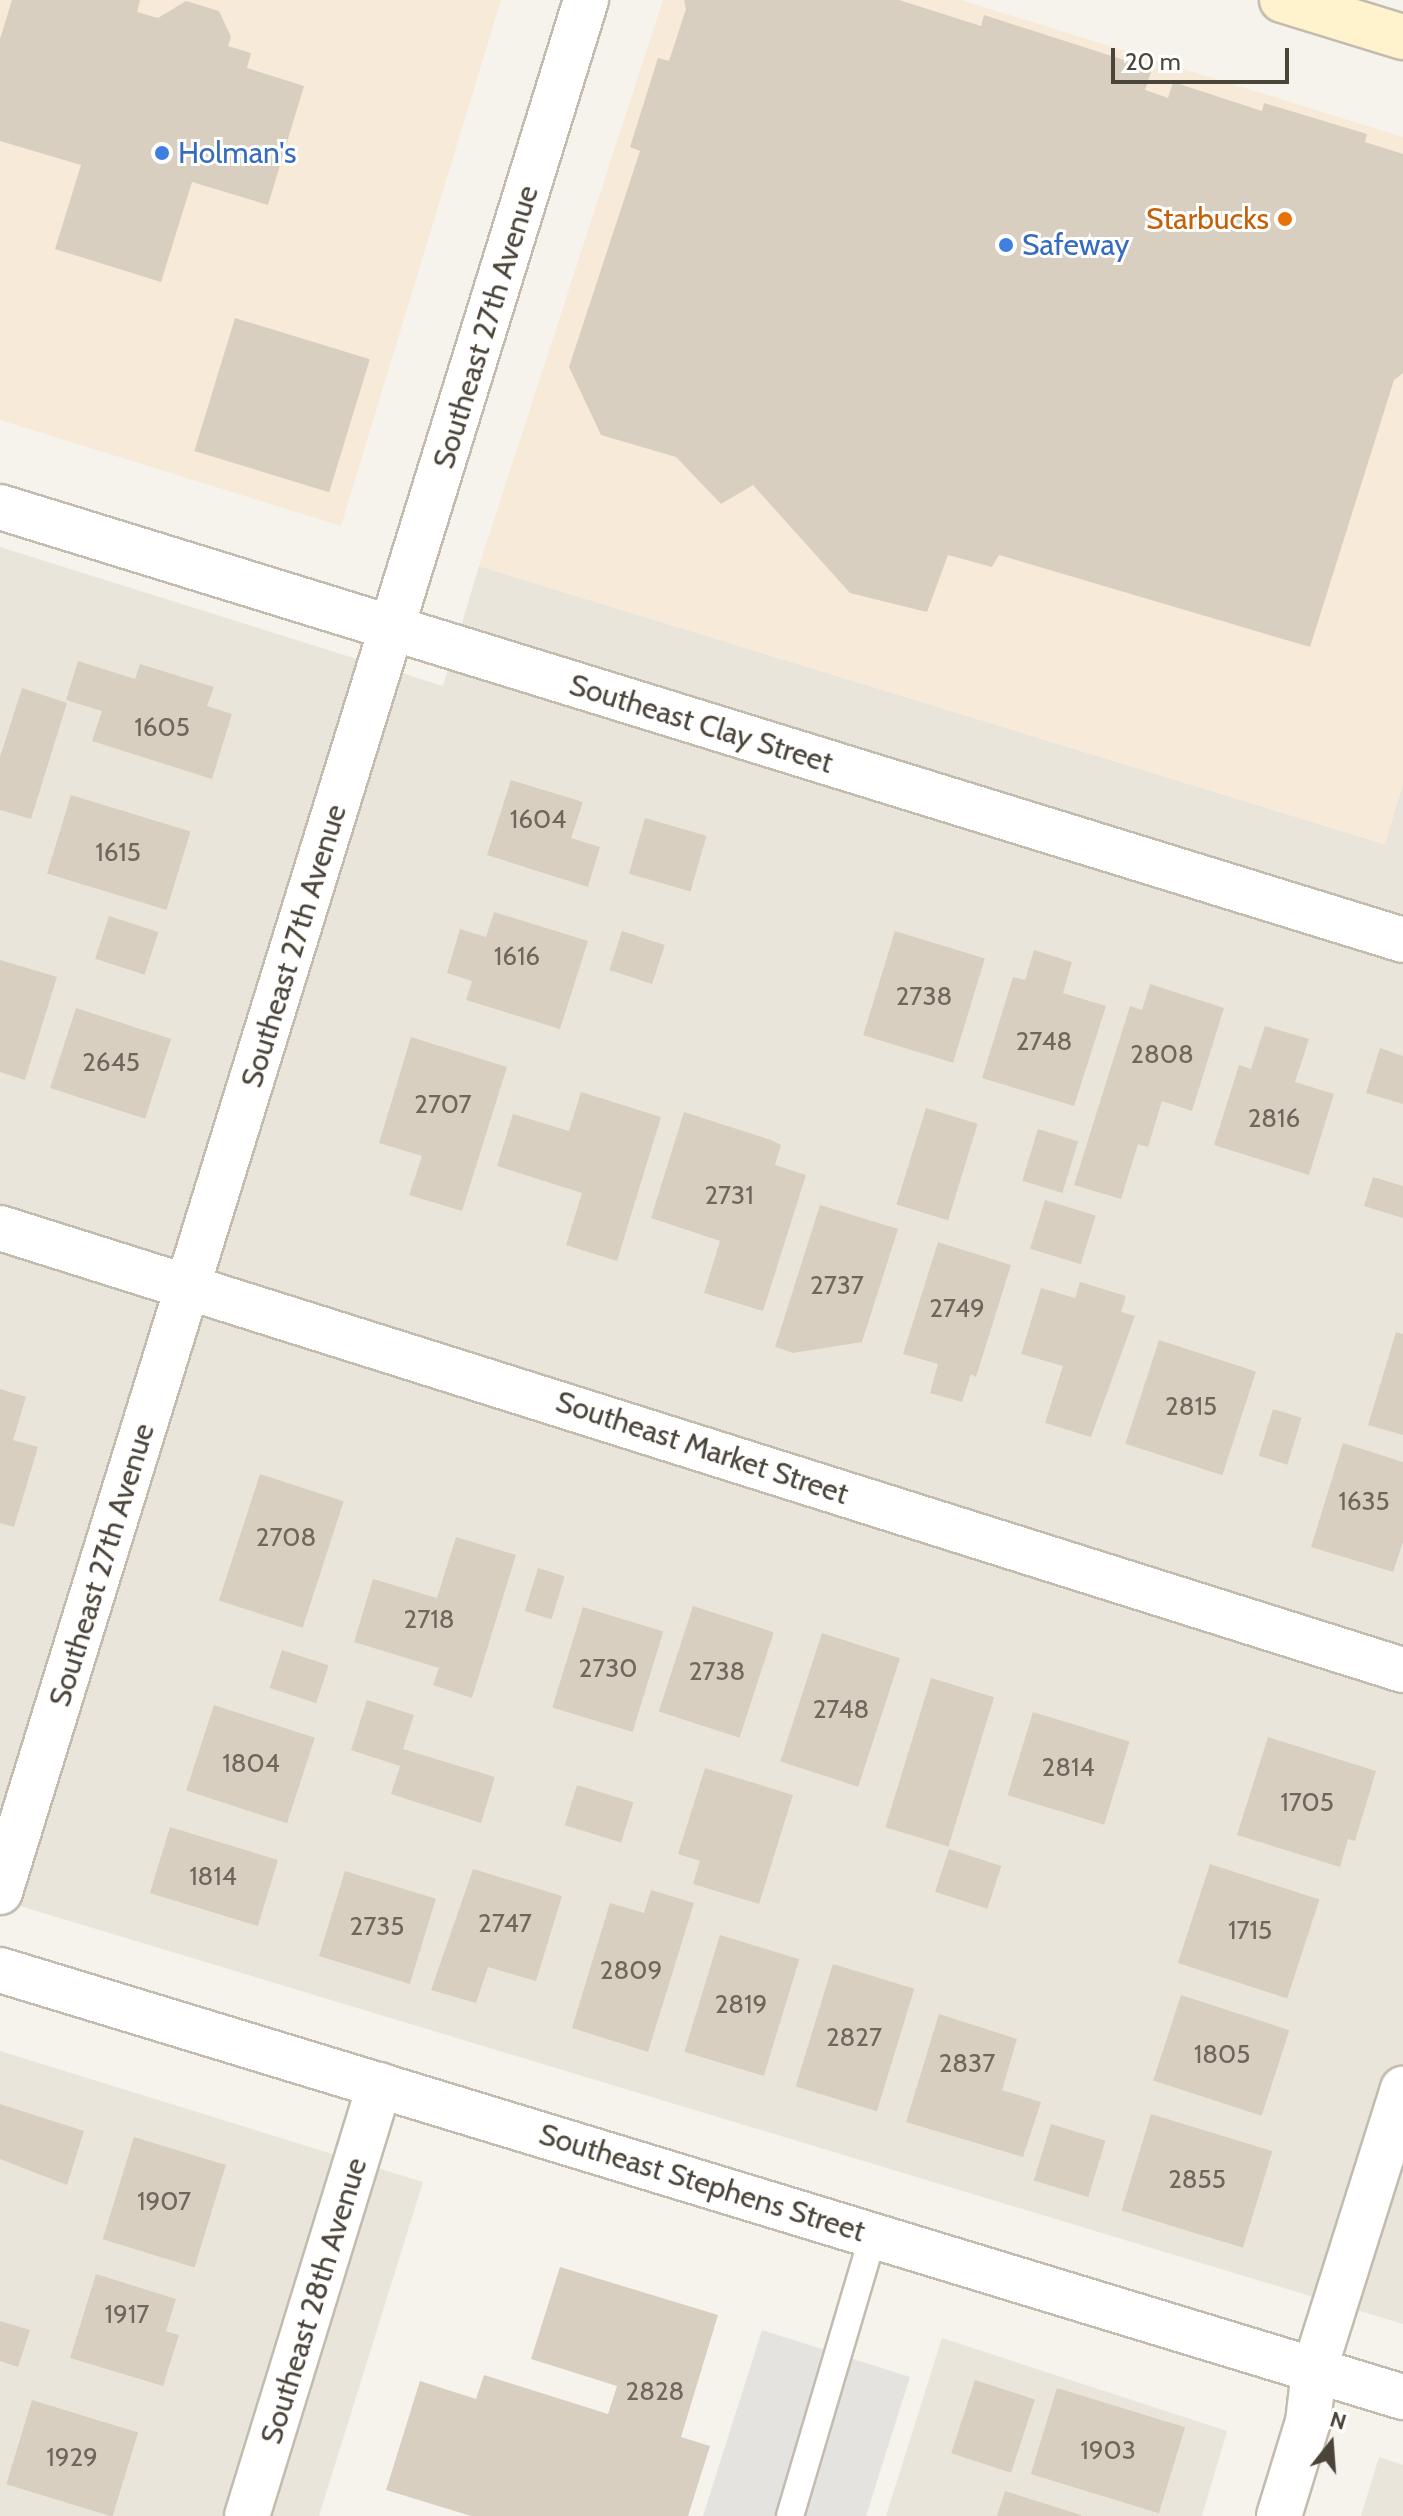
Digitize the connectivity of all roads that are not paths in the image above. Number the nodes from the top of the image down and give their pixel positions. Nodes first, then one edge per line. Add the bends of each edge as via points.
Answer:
1 (586, 0) edge
2 (1309, 4) edge
3 (1403, 37) edge
4 (0, 507) edge
5 (393, 628) junction
6 (1403, 940) edge
7 (0, 1228) edge
8 (189, 1286) junction
9 (1403, 1670) edge
10 (0, 1892) edge
11 (0, 1970) edge
12 (380, 2085) junction
13 (1403, 2089) edge
14 (873, 2236) junction
15 (1314, 2371) junction
16 (1403, 2397) edge
17 (247, 2516) edge
18 (790, 2516) edge
19 (1279, 2516) edge

1 - 5 street, Southeast 27th Avenue
2 - 3 main road
4 - 5 street, Southeast Clay Street
5 - 6 street, Southeast Clay Street
5 - 8 street, Southeast 27th Avenue
7 - 8 street, Southeast Market Street
8 - 9 street, Southeast Market Street
8 - 10 street, Southeast 27th Avenue
11 - 12 street, Southeast Stephens Street
12 - 14 street, Southeast Stephens Street
12 - 17 street, Southeast 28th Avenue
13 - 15 street
14 - 15 street, Southeast Stephens Street
14 - 18 lane
15 - 16 street, Southeast Stephens Street
15 - 19 street via 1308,2422

